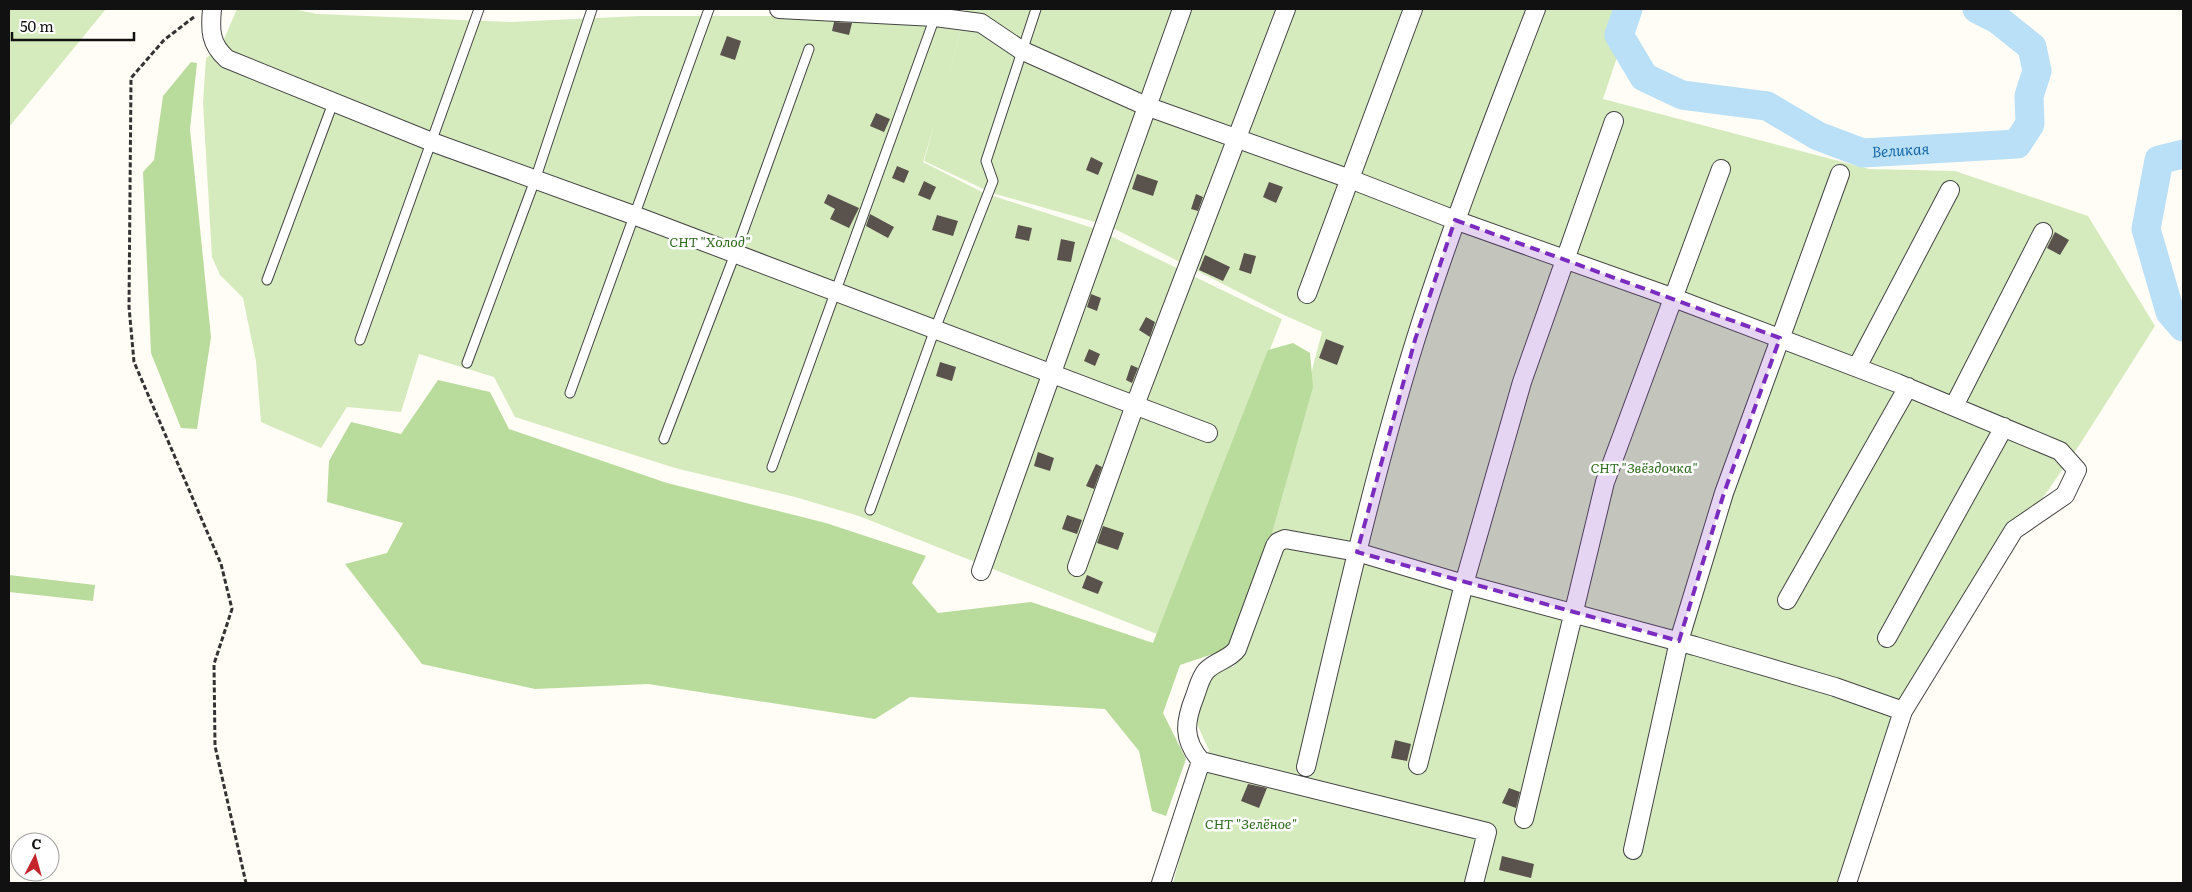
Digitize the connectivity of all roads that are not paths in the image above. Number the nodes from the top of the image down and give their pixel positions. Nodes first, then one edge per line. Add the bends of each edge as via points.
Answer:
1 (212, 9) edge
2 (478, 9) edge
3 (592, 9) edge
4 (709, 9) edge
5 (780, 9) edge
6 (1036, 9) edge
7 (1182, 9) edge
8 (1286, 9) edge
9 (1413, 9) edge
10 (1536, 9) edge
11 (935, 17) junction
12 (809, 49) dead end
13 (1021, 50) junction
14 (333, 103) junction
15 (1146, 106) junction
16 (1614, 121) dead end
17 (1238, 138) junction
18 (432, 142) junction
19 (1721, 169) dead end
20 (1840, 174) dead end
21 (1350, 179) junction
22 (535, 180) junction
23 (1950, 190) dead end
24 (636, 216) junction
25 (1455, 220) junction
26 (2043, 232) dead end
27 (735, 254) junction
28 (1566, 257) junction
29 (267, 280) dead end
30 (834, 292) junction
31 (1307, 294) dead end
32 (1674, 298) junction
33 (935, 329) junction
34 (1780, 338) junction
35 (360, 340) dead end
36 (468, 363) dead end
37 (1857, 367) junction
38 (1052, 375) junction
39 (1908, 387) junction
40 (570, 392) dead end
41 (1135, 406) junction
42 (1954, 406) junction
43 (2004, 427) junction
44 (1208, 433) dead end
45 (664, 439) dead end
46 (772, 467) dead end
47 (870, 510) dead end
48 (1357, 552) junction
49 (1077, 567) dead end
50 (981, 571) dead end
51 (1464, 584) junction
52 (1787, 600) dead end
53 (1574, 613) junction
54 (1887, 638) dead end
55 (1679, 641) junction
56 (1903, 711) junction
57 (1202, 761) junction
58 (1418, 765) dead end
59 (1306, 767) dead end
60 (1524, 819) dead end
61 (1633, 850) dead end
62 (1161, 883) edge
63 (1474, 883) edge
64 (1847, 883) edge

1 - 14 street via 211,37 216,49 227,59
2 - 18 lane
3 - 22 lane
4 - 24 lane
5 - 11 street
6 - 13 lane
7 - 15 street
8 - 17 street
9 - 21 street
10 - 25 street
11 - 13 street via 981,23
11 - 30 lane
12 - 27 lane
13 - 15 street
13 - 33 lane via 986,161 993,181
14 - 18 street
14 - 29 lane
15 - 17 street
15 - 38 street
16 - 28 street
17 - 21 street
17 - 41 street
18 - 22 street
18 - 35 lane
19 - 32 street
20 - 34 street
21 - 25 street
21 - 31 street
22 - 24 street
22 - 36 lane
23 - 37 street
24 - 27 street
24 - 40 lane
25 - 28 street
25 - 48 street via 1416,340
26 - 42 street
27 - 30 street
27 - 45 lane
28 - 32 street
28 - 51 street via 1522,382
30 - 33 street
30 - 46 lane
32 - 34 street
32 - 53 street via 1605,482
33 - 38 street
33 - 47 lane
34 - 37 street
34 - 55 street via 1724,493
37 - 39 street
38 - 41 street
38 - 50 street
39 - 42 street
39 - 52 street
41 - 44 street
41 - 49 street
42 - 43 street
43 - 54 street
43 - 56 street via 2060,450 2077,470 2065,495 2014,530
48 - 51 street
48 - 57 street via 1285,539 1278,542 1237,649 1232,656 1206,672 1188,714 1189,739
48 - 59 street
51 - 53 street
51 - 58 street
53 - 55 street
53 - 60 street
55 - 56 street via 1835,687
55 - 61 street
56 - 64 street
57 - 62 street
57 - 63 street via 1487,832

